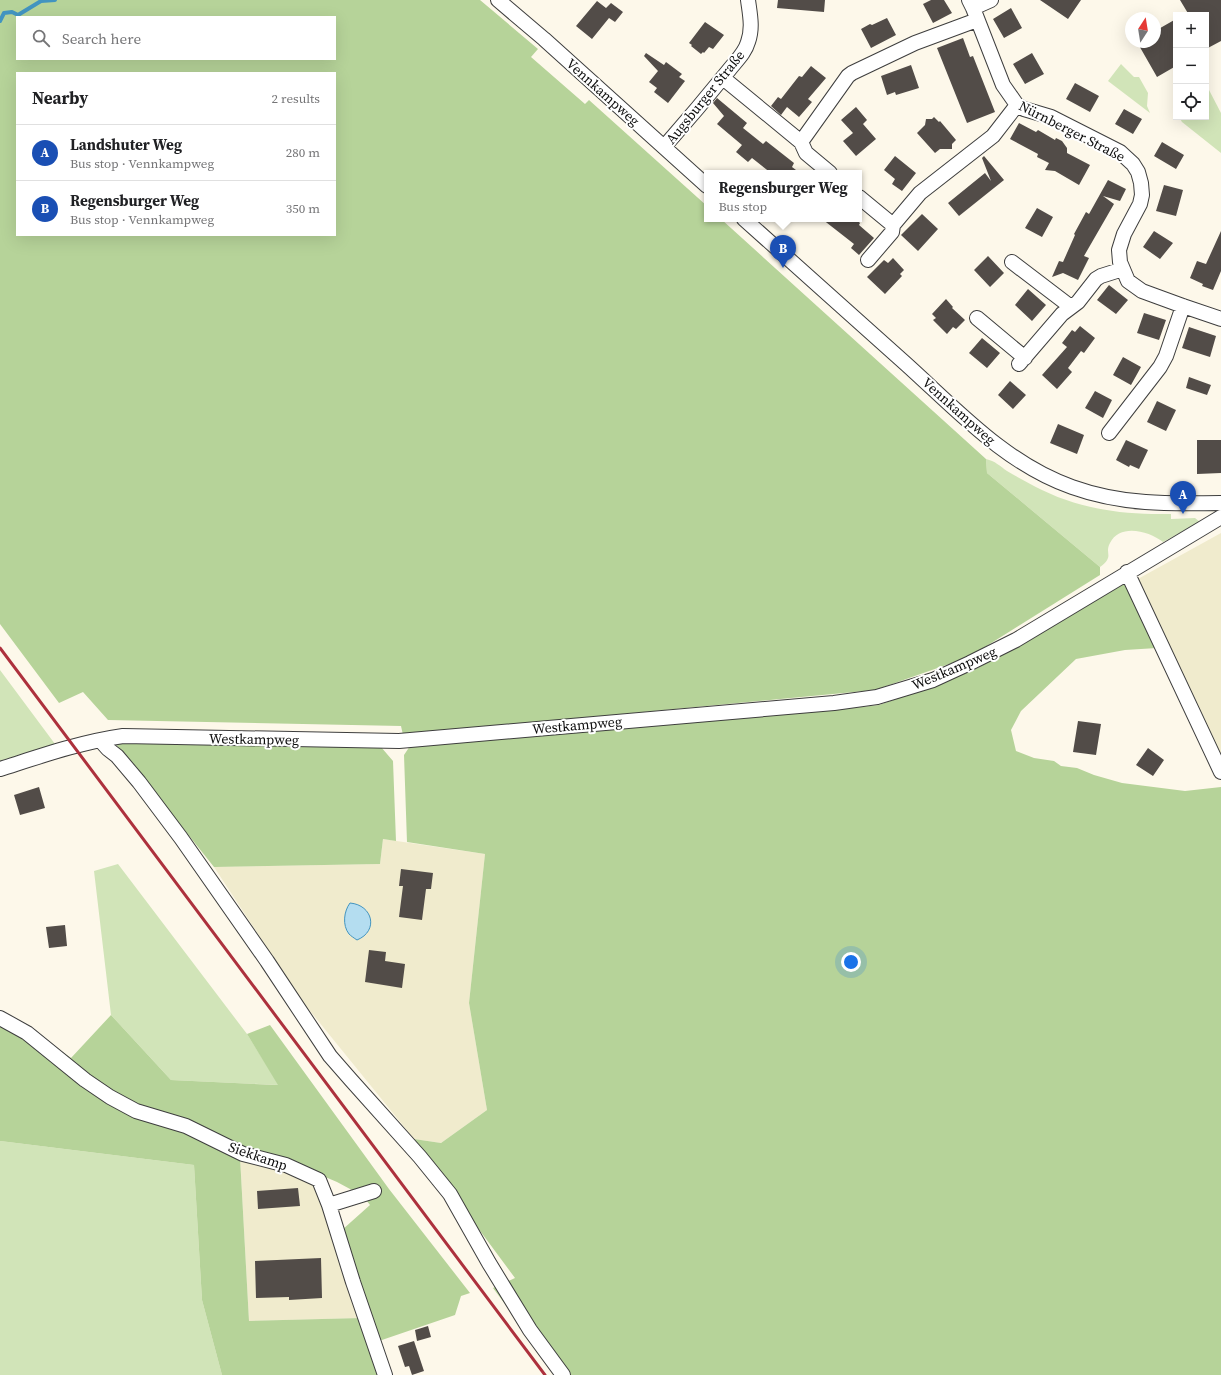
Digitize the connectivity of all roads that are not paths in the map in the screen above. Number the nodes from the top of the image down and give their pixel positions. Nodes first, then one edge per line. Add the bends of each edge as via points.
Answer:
1 (498, 0) edge
2 (748, 0) edge
3 (991, 0) edge
4 (973, 9) edge
5 (723, 78) junction
6 (1017, 105) junction
7 (801, 142) junction
8 (664, 147) junction
9 (826, 170) edge
10 (704, 183) edge
11 (862, 199) edge
12 (747, 222) edge
13 (893, 224) junction
14 (868, 260) dead end
15 (1012, 262) dead end
16 (1123, 269) junction
17 (1183, 306) junction
18 (1071, 307) junction
19 (977, 318) dead end
20 (1221, 319) edge
21 (1109, 433) dead end
22 (1221, 503) edge
23 (1221, 517) edge
24 (1128, 572) junction
25 (100, 740) junction
26 (0, 769) edge
27 (1221, 772) edge
28 (0, 1018) edge
29 (374, 1191) dead end
30 (329, 1205) junction
31 (385, 1375) edge
32 (563, 1375) edge

1 - 8 street, Vennkampweg
2 - 5 street, Augsburger Straße via 751,25 748,43
3 - 4 street
4 - 6 street, Nürnberger Straße via 1003,85
4 - 7 street via 915,43 848,76
5 - 7 street
5 - 8 street, Augsburger Straße
6 - 13 street via 994,136 920,192
6 - 16 street, Nürnberger Straße via 1058,120 1120,152 1133,164 1138,172 1142,195 1121,242 1119,250
7 - 9 street via 806,153
8 - 10 street, Vennkampweg
11 - 13 street
12 - 22 street, Vennkampweg via 973,425 1016,460 1058,482 1106,497 1158,504
13 - 14 street via 892,232
15 - 18 street
16 - 17 street, Nürnberger Straße via 1128,281 1138,288
16 - 18 street via 1096,279
17 - 20 street, Nürnberger Straße
17 - 21 street via 1160,368
18 - 19 street via 1022,361
23 - 24 street, Westkampweg
24 - 25 street, Westkampweg via 1016,640 970,664 932,680 878,697 834,704 399,741 123,736
24 - 27 street
25 - 26 street, Westkampweg
25 - 32 street via 117,756 161,811 267,961 330,1056 450,1194 530,1330
28 - 30 street, Siekkamp via 27,1033 85,1080 136,1111 186,1126 243,1154 286,1165 319,1180
29 - 30 street
30 - 31 street, Siekkamp

